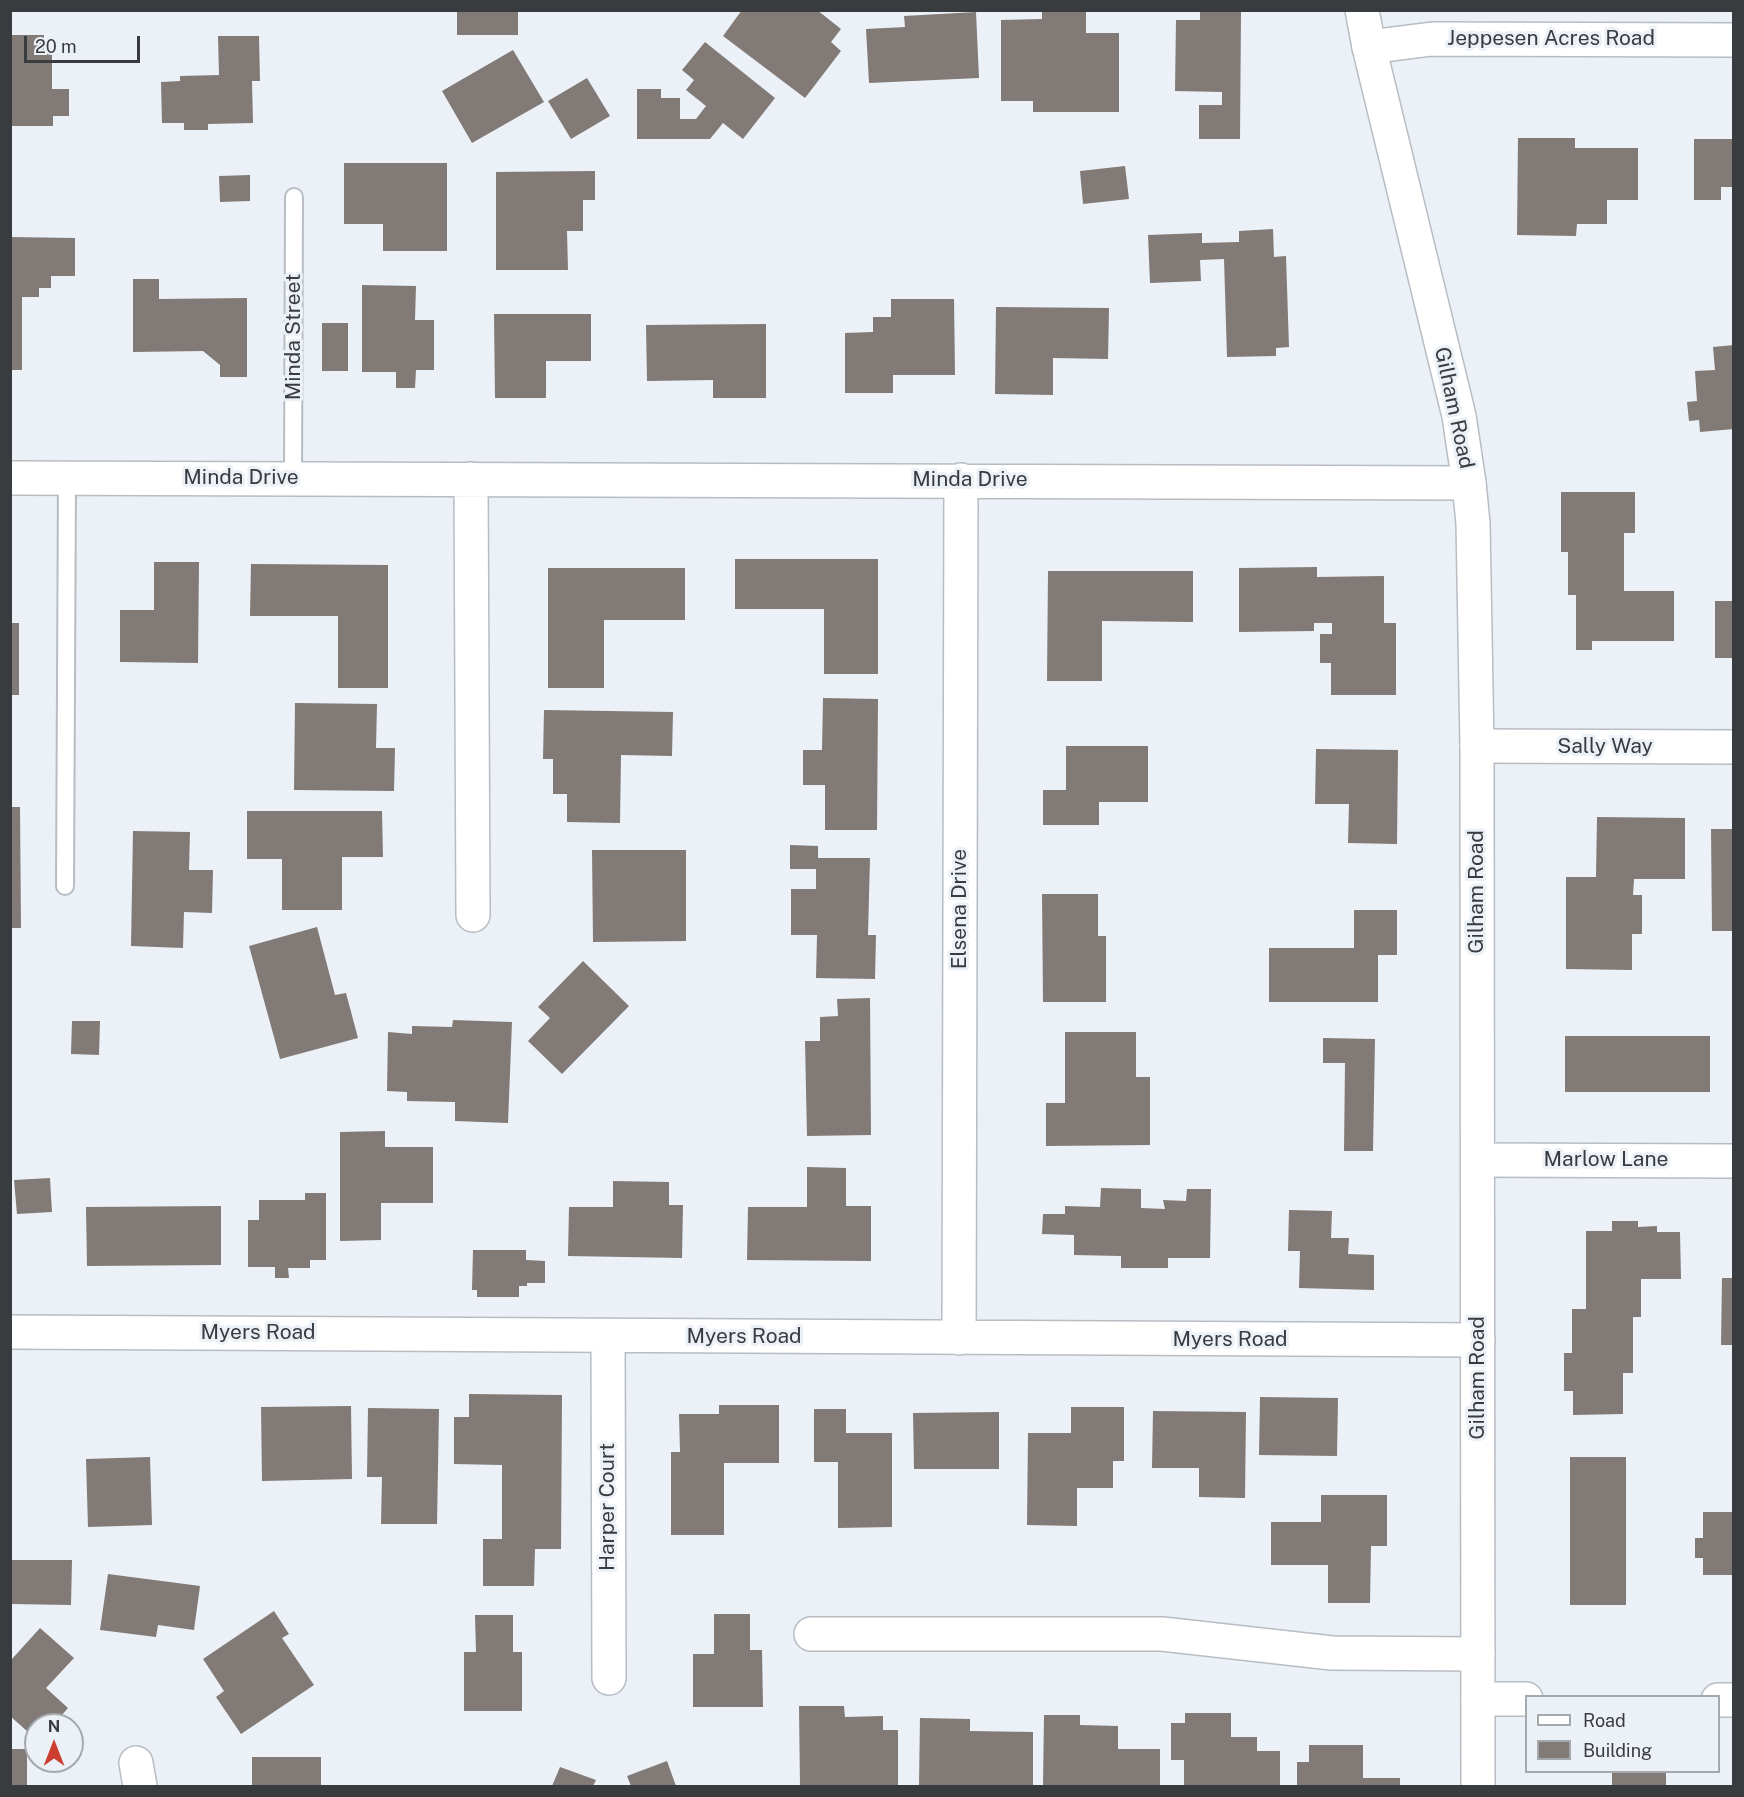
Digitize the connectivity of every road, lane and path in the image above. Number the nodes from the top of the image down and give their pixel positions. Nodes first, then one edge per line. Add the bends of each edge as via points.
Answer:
1 (1362, 10) edge
2 (1734, 40) edge
3 (1369, 47) junction
4 (294, 196) dead end
5 (10, 478) edge
6 (67, 478) junction
7 (293, 478) junction
8 (471, 479) junction
9 (961, 480) junction
10 (1469, 483) junction
11 (1477, 746) junction
12 (1734, 747) edge
13 (64, 886) dead end
14 (473, 915) dead end
15 (1478, 1160) junction
16 (1734, 1161) edge
17 (10, 1332) edge
18 (608, 1336) junction
19 (959, 1338) junction
20 (1478, 1340) junction
21 (811, 1634) dead end
22 (1478, 1654) junction
23 (609, 1678) dead end
24 (1478, 1698) junction
25 (1525, 1699) edge
26 (1479, 1786) edge

1 - 3 street, Gilham Road
2 - 3 street, Jeppesen Acres Road via 1432,39
3 - 10 street, Gilham Road via 1459,416
4 - 7 lane, Minda Street
5 - 6 street, Minda Drive
6 - 7 street, Minda Drive
6 - 13 lane
7 - 8 street, Minda Drive
8 - 9 street, Minda Drive
8 - 14 street
9 - 10 street, Minda Drive
9 - 19 street, Elsena Drive
10 - 11 street, Gilham Road
11 - 12 street, Sally Way
11 - 15 street, Gilham Road
15 - 16 street, Marlow Lane
15 - 20 street, Gilham Road
17 - 18 street, Myers Road
18 - 19 street, Myers Road
18 - 23 street, Harper Court
19 - 20 street, Myers Road
20 - 22 street, Gilham Road
21 - 22 street via 1162,1634 1332,1653
22 - 24 street, Gilham Road
24 - 25 street
24 - 26 street, Gilham Road

